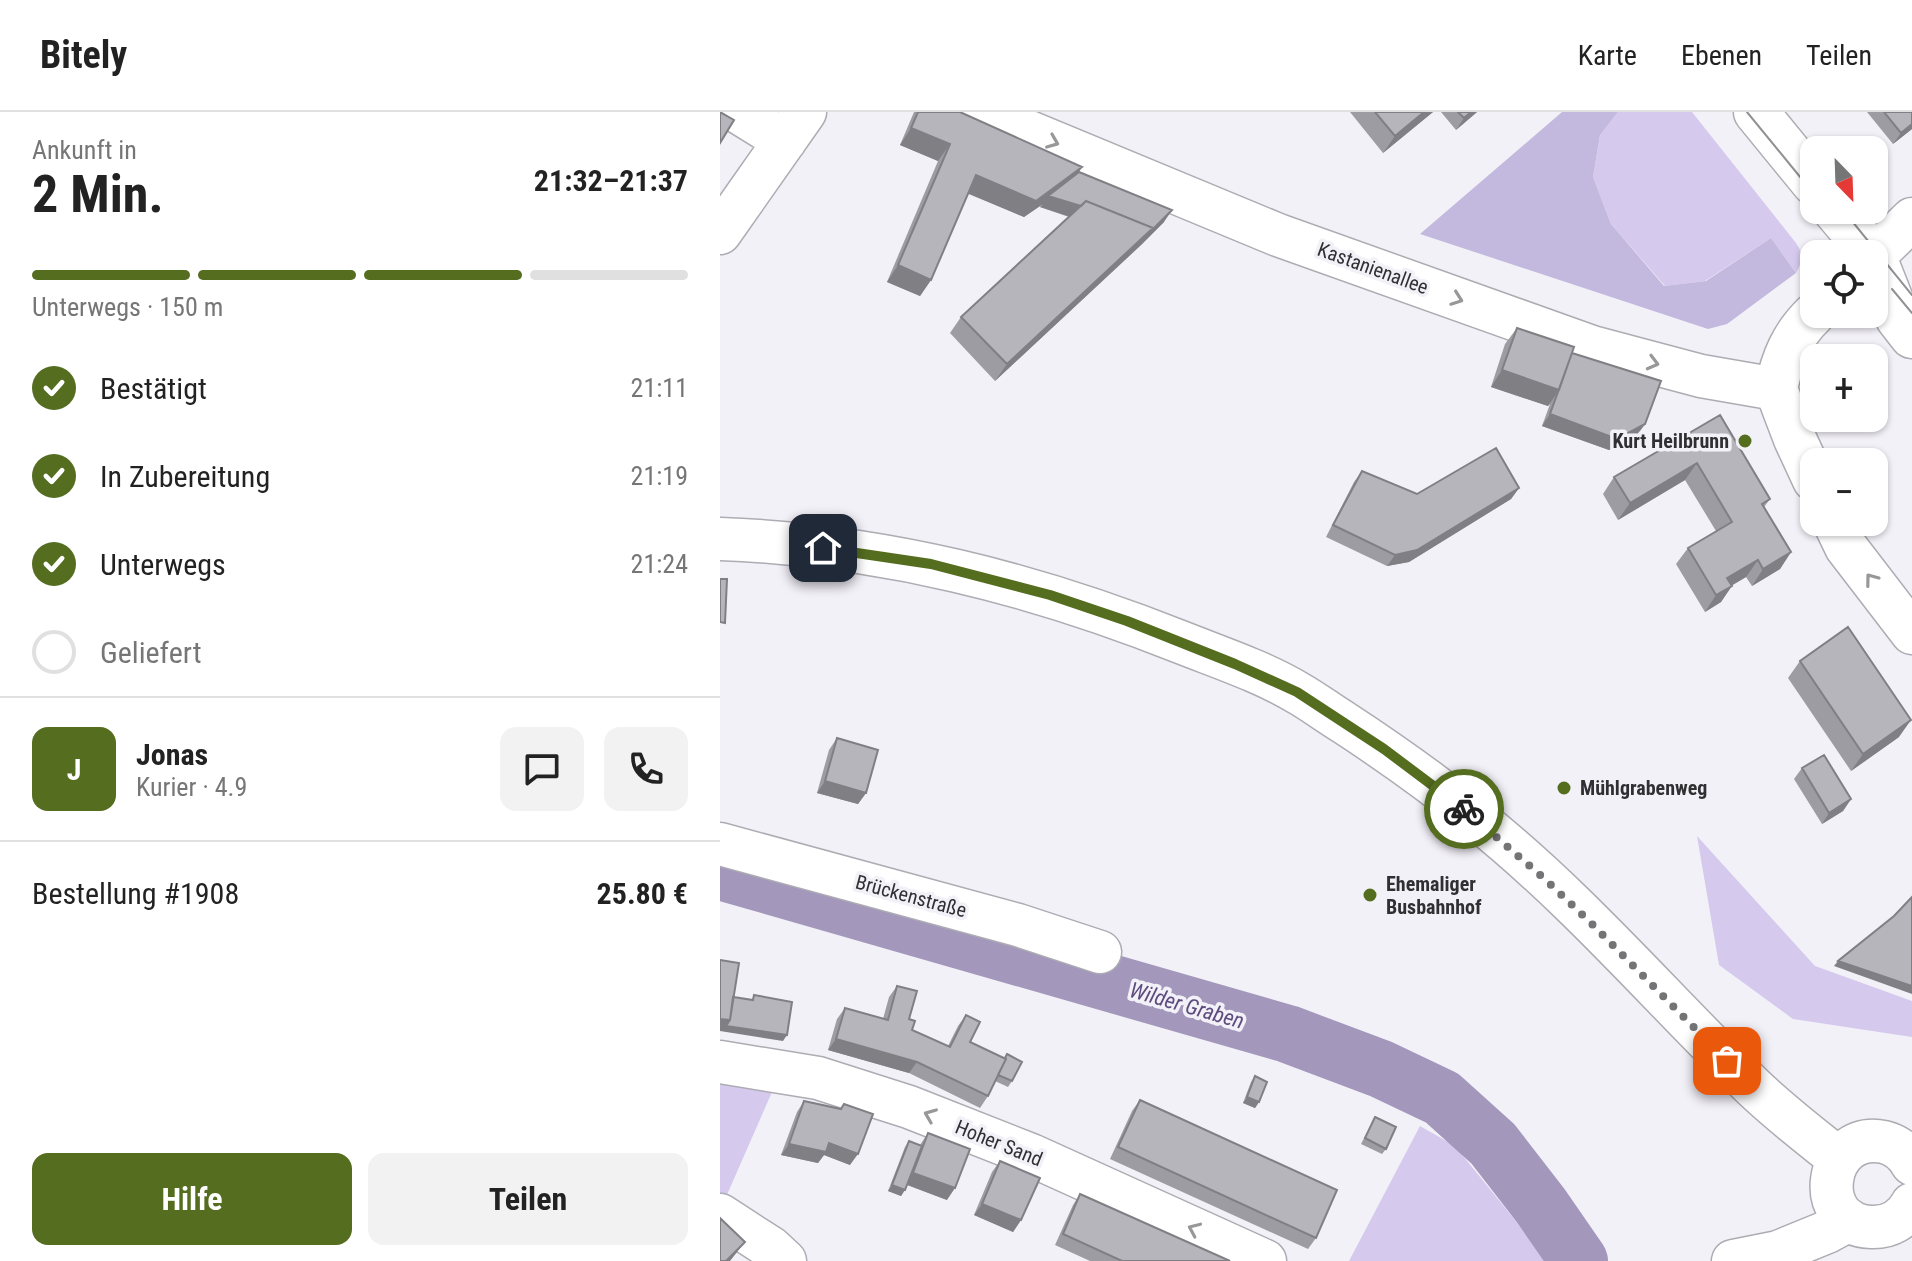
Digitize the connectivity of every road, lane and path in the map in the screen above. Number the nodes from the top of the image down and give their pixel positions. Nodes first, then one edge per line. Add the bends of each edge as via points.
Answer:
1 (738, 112) edge
2 (1756, 112) edge
3 (994, 115) edge
4 (795, 127) edge
5 (1800, 166) edge
6 (1912, 219) edge
7 (1847, 224) edge
8 (720, 233) edge
9 (1860, 240) edge
10 (1888, 242) edge
11 (1888, 266) edge
12 (1912, 281) edge
13 (1888, 293) edge
14 (1801, 328) edge
15 (1912, 336) edge
16 (1776, 389) junction
17 (1800, 450) edge
18 (1841, 536) edge
19 (720, 539) edge
20 (1912, 633) edge
21 (720, 844) edge
22 (1100, 952) dead end
23 (720, 1062) edge
24 (1908, 1149) edge
25 (1839, 1159) junction
26 (1911, 1210) edge
27 (720, 1215) edge
28 (1849, 1220) junction
29 (785, 1261) edge
30 (1265, 1261) edge
31 (1733, 1261) edge

1 - 4 street
2 - 5 main road
3 -> 16 street, Kastanienallee via 1278,235 1592,347 1701,376
4 - 8 street
6 - 10 street
7 - 9 main road
11 - 12 main road
13 - 15 main road
14 - 16 street via 1782,359
16 - 17 street
20 -> 18 street
19 - 25 street via 865,553 979,575 1127,621 1297,692 1478,819 1605,936 1750,1084
21 - 22 street, Brückenstraße
30 -> 23 street, Hoher Sand via 1031,1155 909,1107 818,1078
24 - 25 street via 1860,1143
25 - 28 street via 1830,1185 1839,1210
26 - 28 street via 1887,1226 1861,1226
27 - 29 street
28 - 31 street via 1778,1252

